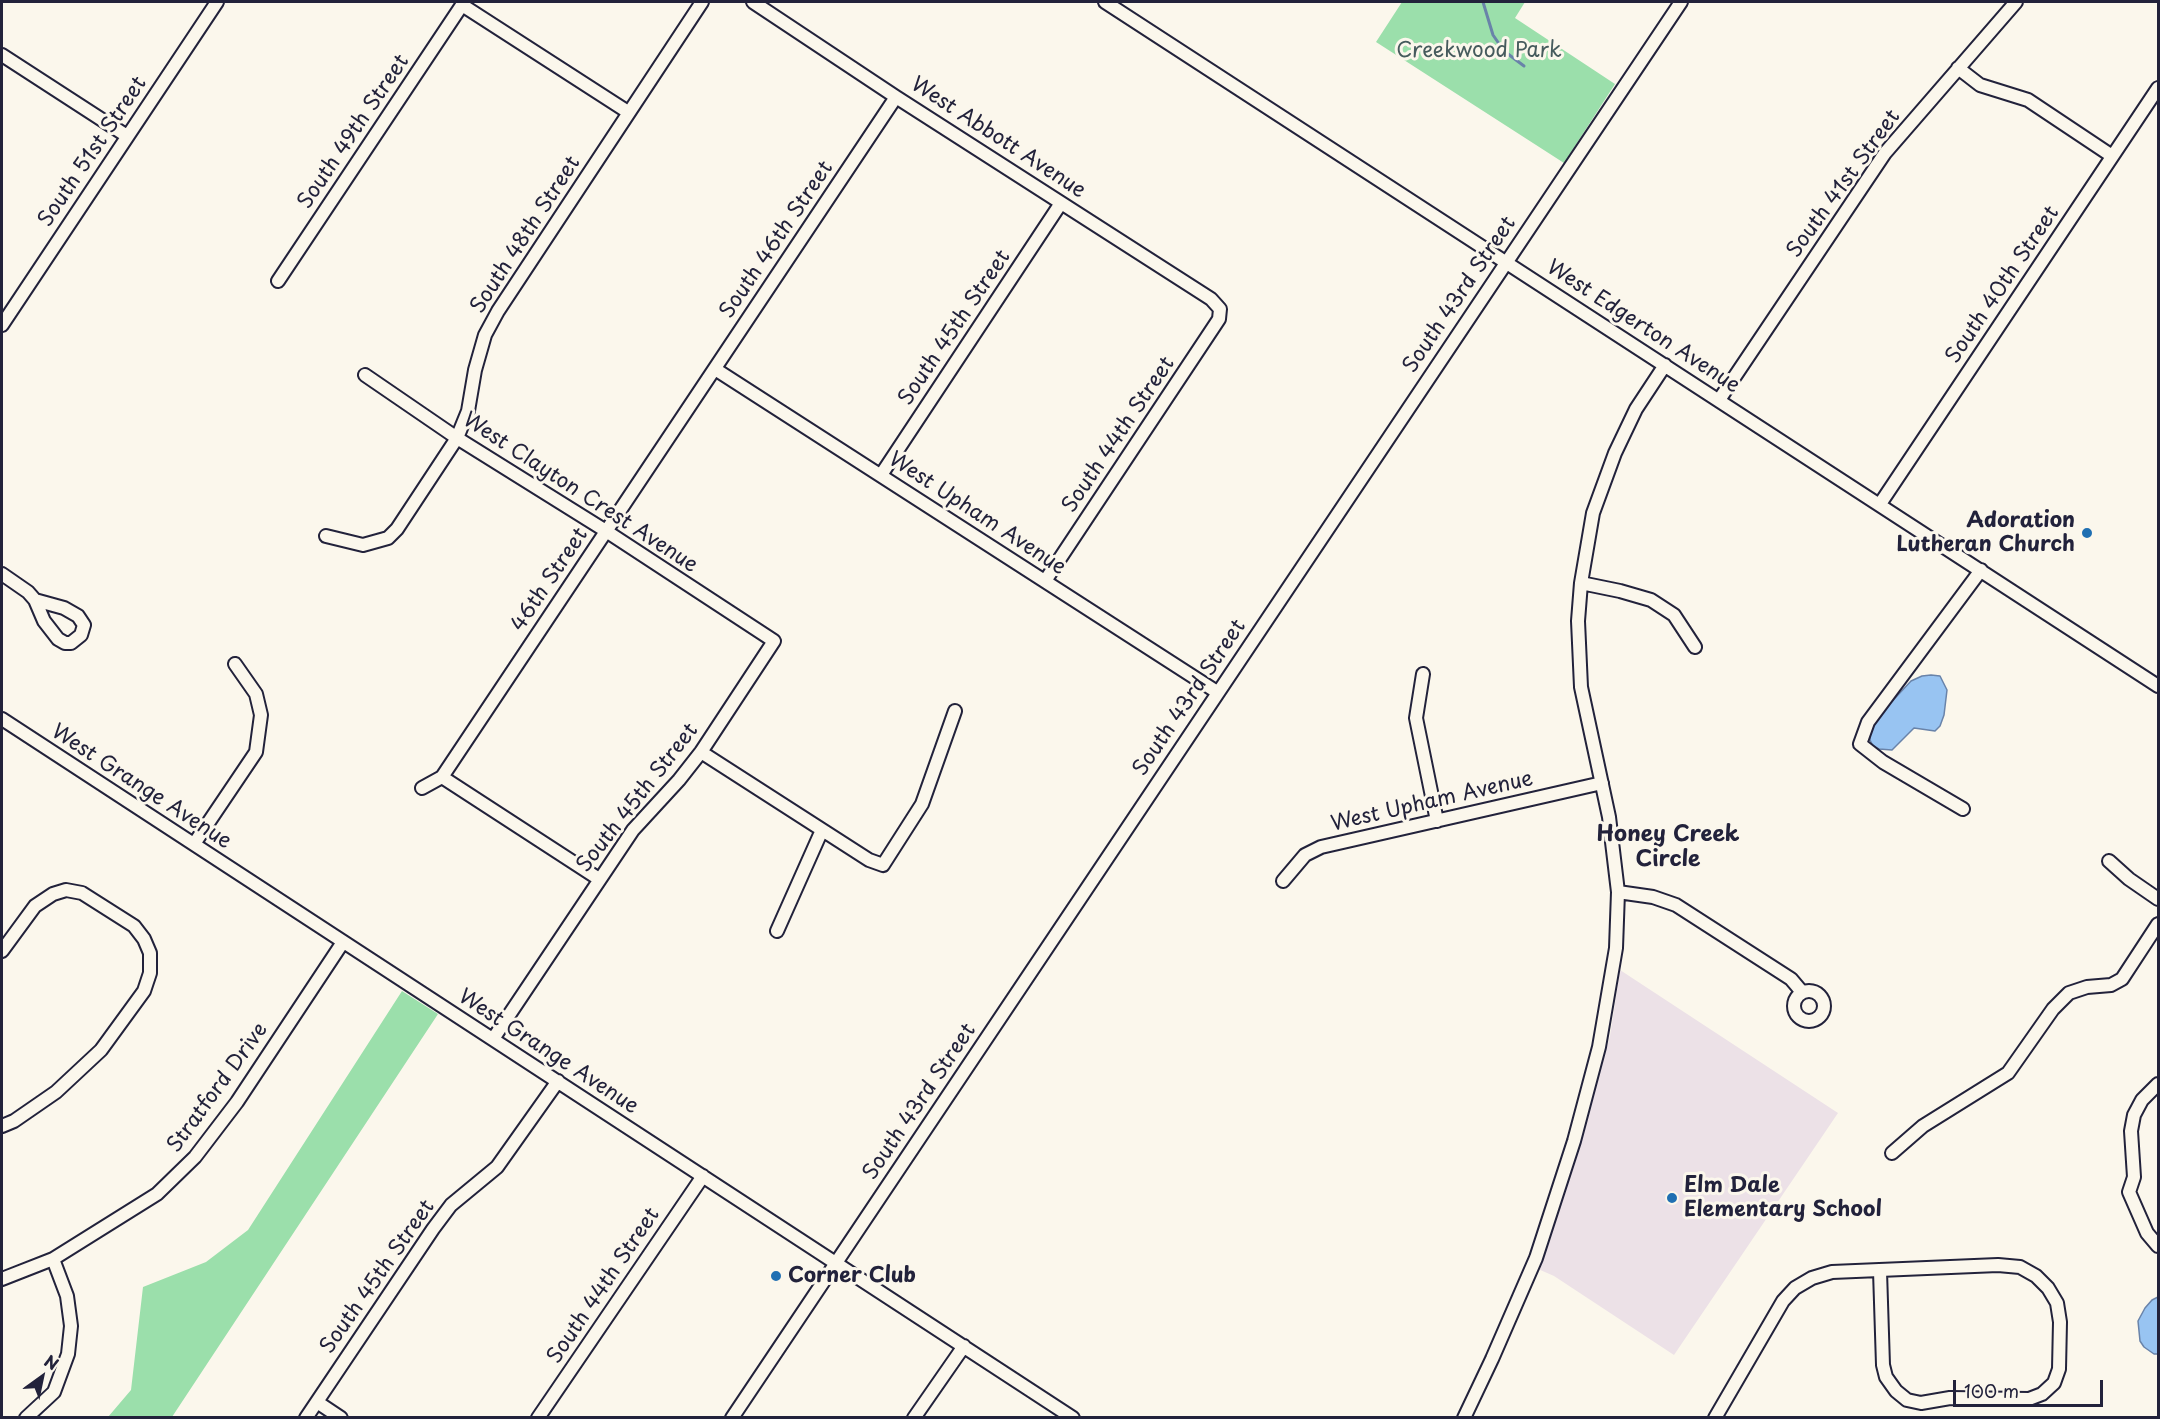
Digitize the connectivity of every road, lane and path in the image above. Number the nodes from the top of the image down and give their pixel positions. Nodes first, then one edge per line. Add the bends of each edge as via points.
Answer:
1 (217, 2) edge
2 (702, 2) edge
3 (753, 2) edge
4 (1105, 2) edge
5 (1681, 2) edge
6 (2016, 2) edge
7 (2, 58) edge
8 (1958, 68) junction
9 (2158, 88) edge
10 (896, 97) junction
11 (628, 112) junction
12 (127, 136) junction
13 (2112, 156) junction
14 (1061, 202) junction
15 (1506, 261) junction
16 (278, 281) dead end
17 (1220, 309) joint
18 (2, 325) edge
19 (1665, 365) junction
20 (715, 369) junction
21 (365, 375) dead end
22 (1719, 400) junction
23 (690, 405) joint
24 (457, 438) junction
25 (881, 475) junction
26 (1880, 504) junction
27 (606, 531) junction
28 (326, 536) dead end
29 (1981, 570) junction
30 (2, 574) edge
31 (1045, 581) junction
32 (1581, 583) junction
33 (35, 600) dead end
34 (774, 641) joint
35 (1695, 647) dead end
36 (235, 664) dead end
37 (1423, 674) dead end
38 (2158, 686) edge
39 (1217, 692) junction
40 (955, 711) dead end
41 (2, 719) edge
42 (701, 752) junction
43 (442, 777) junction
44 (1602, 783) junction
45 (422, 788) dead end
46 (1963, 809) dead end
47 (1437, 821) junction
48 (822, 830) junction
49 (194, 844) junction
50 (2109, 861) dead end
51 (599, 879) junction
52 (1283, 881) dead end
53 (1618, 892) junction
54 (2158, 899) edge
55 (2158, 924) edge
56 (777, 931) dead end
57 (343, 942) junction
58 (2, 951) edge
59 (1802, 993) dead end
60 (493, 1039) junction
61 (558, 1081) junction
62 (2158, 1084) edge
63 (2, 1126) edge
64 (1892, 1152) dead end
65 (703, 1176) junction
66 (2158, 1246) edge
67 (53, 1259) junction
68 (836, 1263) junction
69 (1881, 1271) junction
70 (2, 1279) edge
71 (964, 1346) junction
72 (317, 1402) junction
73 (26, 1418) edge
74 (306, 1418) edge
75 (341, 1418) edge
76 (537, 1418) edge
77 (732, 1418) edge
78 (914, 1418) edge
79 (1073, 1418) edge
80 (1464, 1418) edge
81 (1715, 1418) edge

1 - 12 street, South 51st Street
2 - 11 street, South 48th Street
3 - 10 street, West Abbott Avenue
4 - 15 street, West Edgerton Avenue
5 - 15 street, South 43rd Street
6 - 8 street, South 41st Street
7 - 12 street
8 - 13 street via 1980,85 2028,100
8 - 22 street, South 41st Street via 1885,153
9 - 13 street, South 40th Street
10 - 14 street, West Abbott Avenue
10 - 20 street, South 46th Street
11 - 16 street, South 49th Street via 462,5
11 - 24 street, South 48th Street via 493,319 485,335 468,411
12 - 18 street, South 51st Street
13 - 26 street, South 40th Street
14 - 17 street, West Abbott Avenue via 1211,299
14 - 25 street, South 45th Street
15 - 19 street, West Edgerton Avenue
15 - 39 street, South 43rd Street
17 - 31 street, South 44th Street via 1220,319
19 - 22 street, West Edgerton Avenue
19 - 32 street via 1636,409 1615,453 1593,513
20 - 23 street, South 46th Street
20 - 25 street, West Upham Avenue
21 - 24 street, West Clayton Crest Avenue
22 - 26 street, West Edgerton Avenue
23 - 27 street, 46th Street
24 - 27 street, West Clayton Crest Avenue
24 - 28 street, South 48th Street via 398,529 388,538 363,545
25 - 31 street, West Upham Avenue
26 - 29 street, West Edgerton Avenue
27 - 34 street, West Clayton Crest Avenue
27 - 43 street, 46th Street
29 - 38 street, West Edgerton Avenue
29 - 46 street via 1868,722 1860,744
30 - 33 street
31 - 39 street, West Upham Avenue
32 - 35 street via 1651,600 1674,615
32 - 44 street via 1581,687
34 - 42 street, South 45th Street
36 - 49 street via 256,694 261,714 258,742 240,777
37 - 47 street via 1416,718
39 - 68 street, South 43rd Street
40 - 48 street via 922,804 883,865 869,861
41 - 49 street, West Grange Avenue
42 - 48 street
42 - 51 street, South 45th Street via 633,830
43 - 45 street
43 - 51 street
44 - 47 street, West Upham Avenue
44 - 53 street
47 - 52 street, West Upham Avenue via 1321,847 1305,855
48 - 56 street
49 - 57 street, West Grange Avenue
50 - 54 street
51 - 60 street, South 45th Street
53 - 59 street via 1676,905 1791,979
53 - 80 street via 1616,948 1599,1047 1574,1140 1536,1258
55 - 64 street via 2122,979 2069,993 2052,1009 2008,1073 1923,1126
57 - 60 street, West Grange Avenue
57 - 67 street, Stratford Drive via 237,1102 195,1157 157,1194
58 - 63 street via 35,906 66,890 82,893 134,926 150,953 150,973 144,991 101,1050 56,1092
60 - 61 street, West Grange Avenue
61 - 65 street, West Grange Avenue
61 - 72 street, South 45th Street via 497,1167 451,1205 432,1229
62 - 66 street via 2134,1115 2134,1177 2128,1192 2147,1233
65 - 68 street, West Grange Avenue
65 - 76 street, South 44th Street
67 - 70 street, Stratford Drive
67 - 73 street via 67,1296 71,1326 68,1354 54,1392
68 - 71 street, West Grange Avenue
68 - 77 street, South 43rd Street
69 - 69 street via 1998,1265 2020,1268 2036,1276 2057,1304 2059,1369 2054,1383 2029,1399 1950,1398 1921,1403 1907,1400 1886,1377 1883,1365
69 - 81 street via 1832,1272 1795,1288 1783,1301
71 - 78 street
71 - 79 street, West Grange Avenue
72 - 74 street, South 45th Street
72 - 75 street

